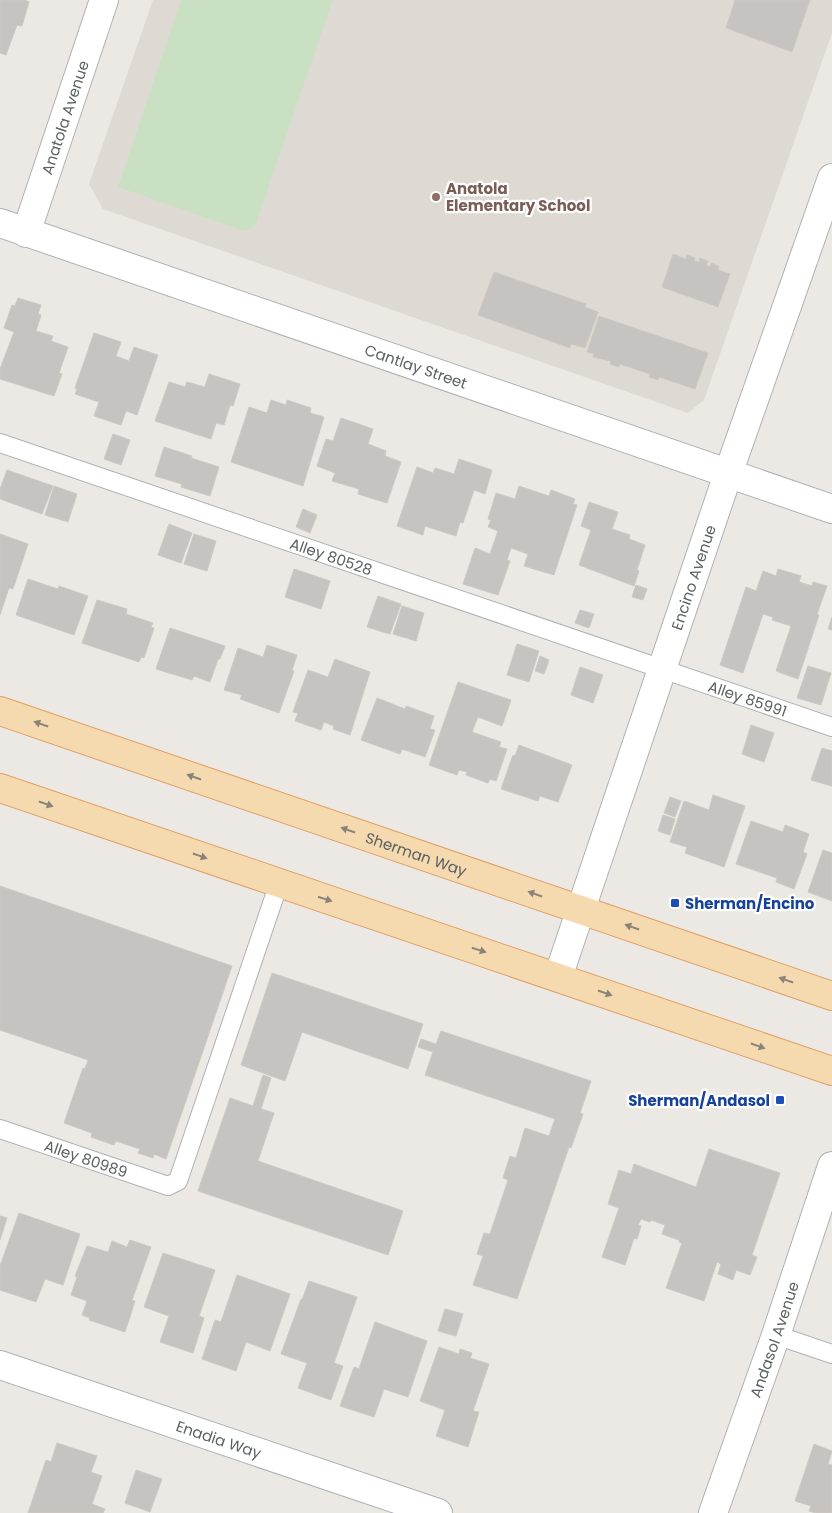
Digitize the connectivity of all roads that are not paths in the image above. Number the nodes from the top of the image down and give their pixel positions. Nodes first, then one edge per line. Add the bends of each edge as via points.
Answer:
1 (104, 0) edge
2 (832, 178) edge
3 (0, 223) edge
4 (26, 233) junction
5 (0, 443) edge
6 (728, 474) junction
7 (832, 509) edge
8 (662, 669) junction
9 (0, 710) edge
10 (832, 728) edge
11 (0, 788) edge
12 (279, 883) junction
13 (581, 909) junction
14 (558, 977) junction
15 (832, 996) edge
16 (832, 1071) edge
17 (0, 1129) edge
18 (832, 1166) edge
19 (776, 1335) junction
20 (832, 1354) edge
21 (0, 1365) edge
22 (438, 1513) edge
23 (713, 1513) edge

1 - 4 street, Anatola Avenue
2 - 6 street, Encino Avenue
3 - 4 street, Cantlay Street
4 - 6 street, Cantlay Street
5 - 8 lane, Alley 80528
6 - 7 street, Cantlay Street
6 - 8 street, Encino Avenue
8 - 10 lane, Alley 85991
8 - 13 street, Encino Avenue
13 -> 9 main road, Sherman Way
11 -> 12 main road
12 -> 14 main road
12 - 17 lane, Alley 80989 via 178,1181 168,1186
13 - 14 street, Encino Avenue
15 -> 13 main road, Sherman Way
14 -> 16 main road
18 - 19 street, Andasol Avenue
19 - 20 lane
19 - 23 street, Andasol Avenue
21 - 22 street, Enadia Way

